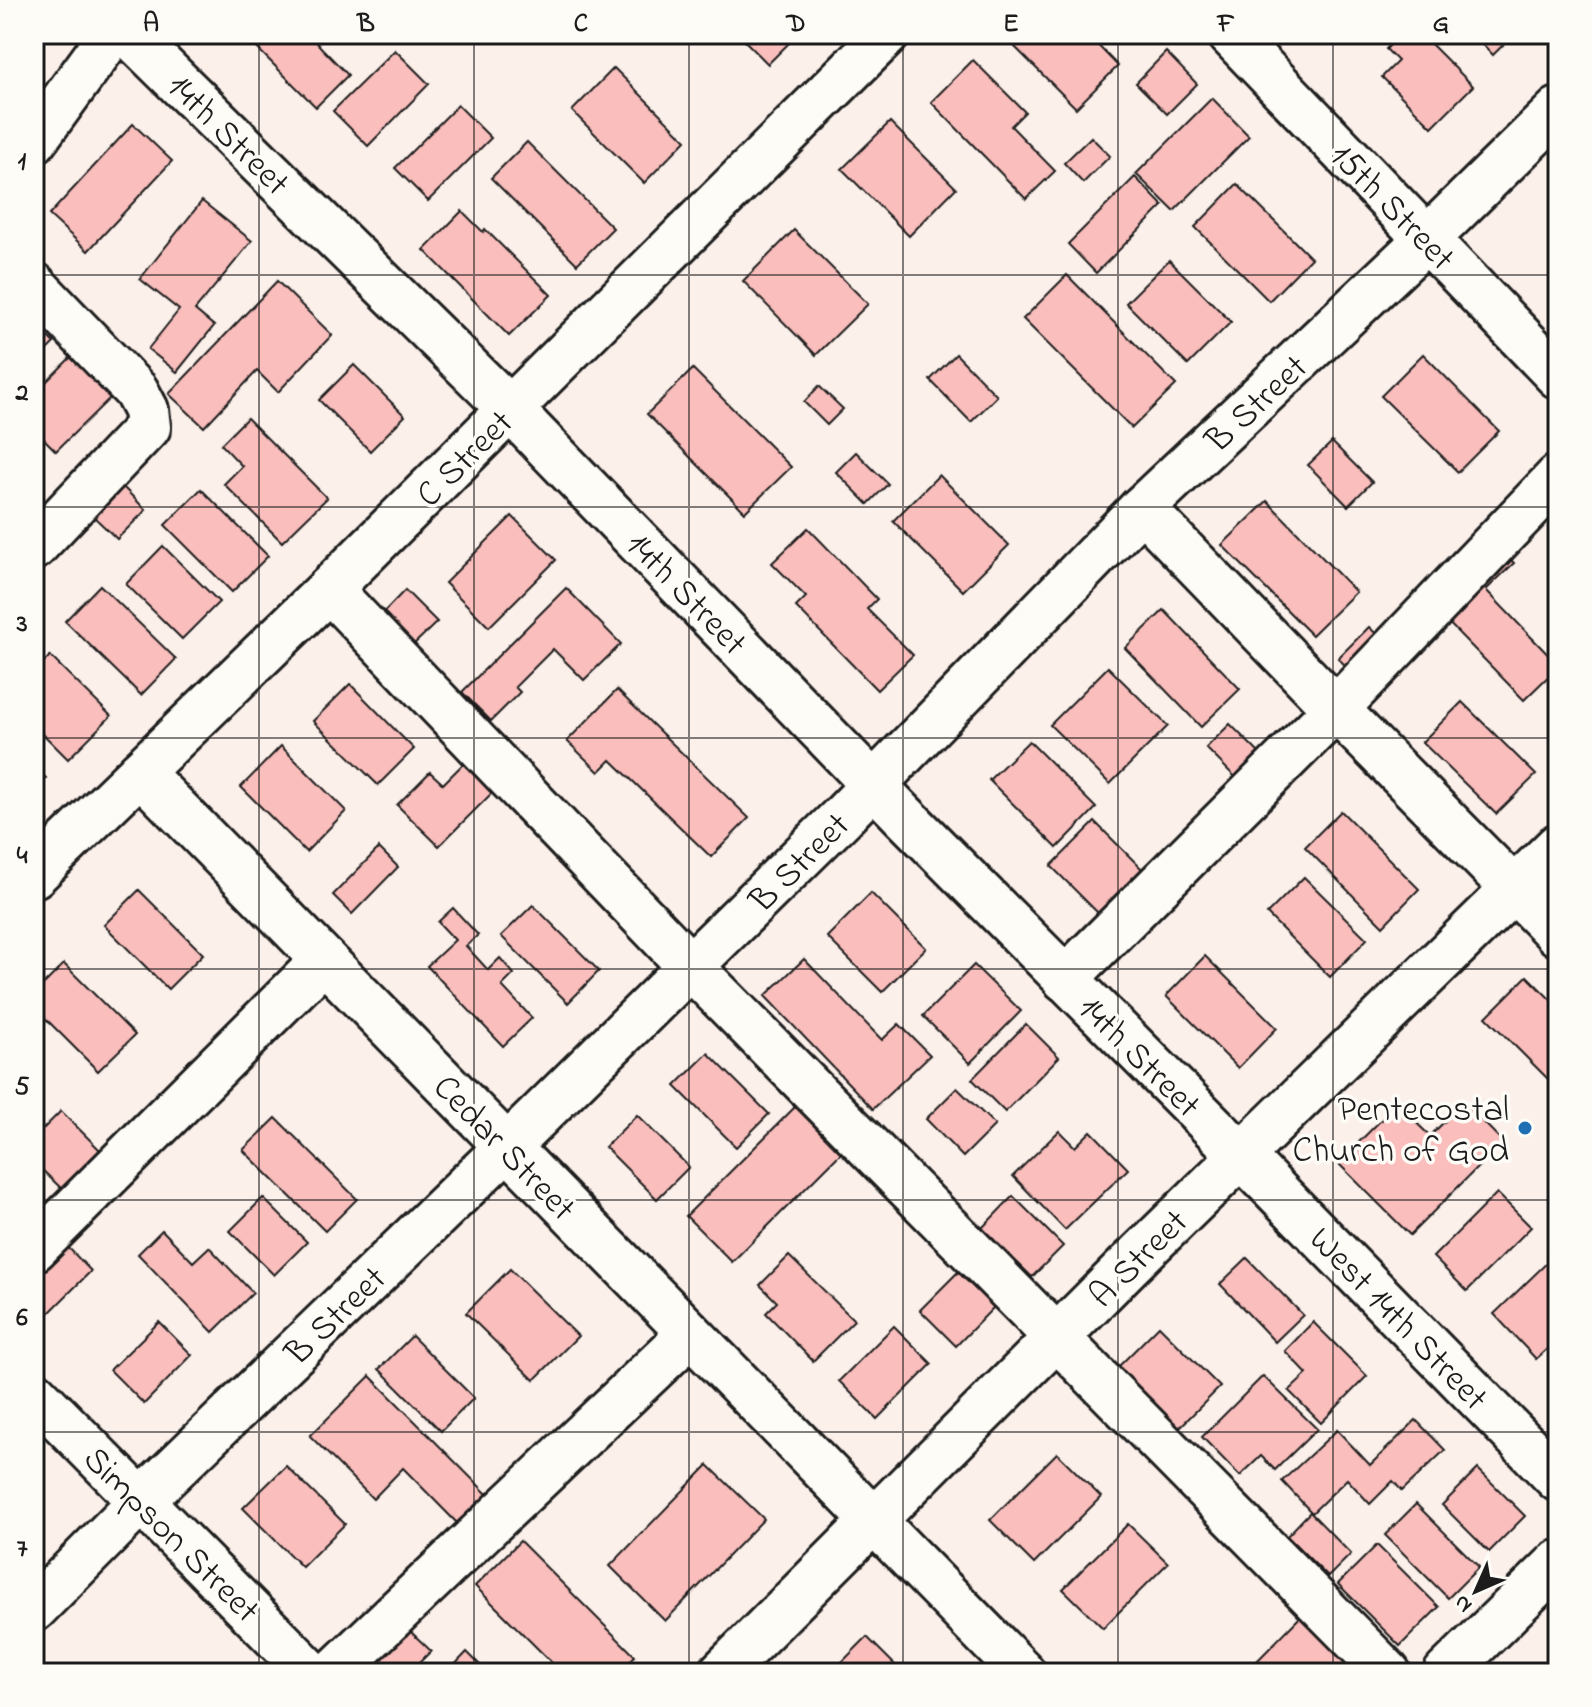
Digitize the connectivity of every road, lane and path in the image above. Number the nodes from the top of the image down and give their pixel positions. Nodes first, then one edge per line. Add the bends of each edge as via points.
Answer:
1 (112, 34) edge
2 (129, 34) edge
3 (887, 34) edge
4 (1230, 34) edge
5 (1558, 110) edge
6 (34, 141) edge
7 (1427, 239) junction
8 (34, 285) edge
9 (1558, 376) edge
10 (510, 409) junction
11 (1558, 477) edge
12 (1142, 508) junction
13 (34, 547) edge
14 (329, 589) junction
15 (1336, 709) junction
16 (140, 772) junction
17 (874, 785) junction
18 (1558, 846) edge
19 (34, 875) edge
20 (1514, 888) junction
21 (1558, 934) edge
22 (324, 960) junction
23 (690, 966) junction
24 (1065, 979) junction
25 (507, 1147) junction
26 (1241, 1155) junction
27 (34, 1249) edge
28 (690, 1334) junction
29 (1057, 1337) junction
30 (34, 1393) edge
31 (1558, 1479) edge
32 (141, 1501) junction
33 (872, 1520) junction
34 (1558, 1563) edge
35 (34, 1609) edge
36 (311, 1673) edge
37 (333, 1673) edge
38 (721, 1673) edge
39 (1023, 1673) edge
40 (1388, 1673) edge
41 (1446, 1673) edge

1 - 6 street
2 - 10 street, 14th Street
3 - 10 street, C Street
4 - 7 street, 15th Street
5 - 7 street, B Street
7 - 9 street, 15th Street
7 - 12 street, B Street
8 - 13 street via 136,391 148,427
10 - 14 street, C Street
10 - 17 street, 14th Street
11 - 15 street
12 - 15 street
12 - 17 street, B Street
14 - 16 street, C Street
14 - 23 street
15 - 20 street
15 - 24 street
16 - 19 street, C Street
16 - 22 street, Cedar Street
17 - 23 street, B Street
17 - 24 street, 14th Street
18 - 20 street, A Street
20 - 21 street
20 - 26 street, A Street
22 - 25 street, Cedar Street
22 - 27 street
23 - 25 street, B Street
23 - 29 street
24 - 26 street, 14th Street
25 - 28 street, Cedar Street
25 - 32 street, B Street
26 - 29 street, A Street
26 - 31 street, West 14th Street
28 - 33 street, Cedar Street
28 - 37 street
29 - 33 street, A Street
29 - 40 street
30 - 32 street, Simpson Street
32 - 35 street, B Street
32 - 36 street, Simpson Street
33 - 38 street, A Street
33 - 39 street, Cedar Street
34 - 41 street

